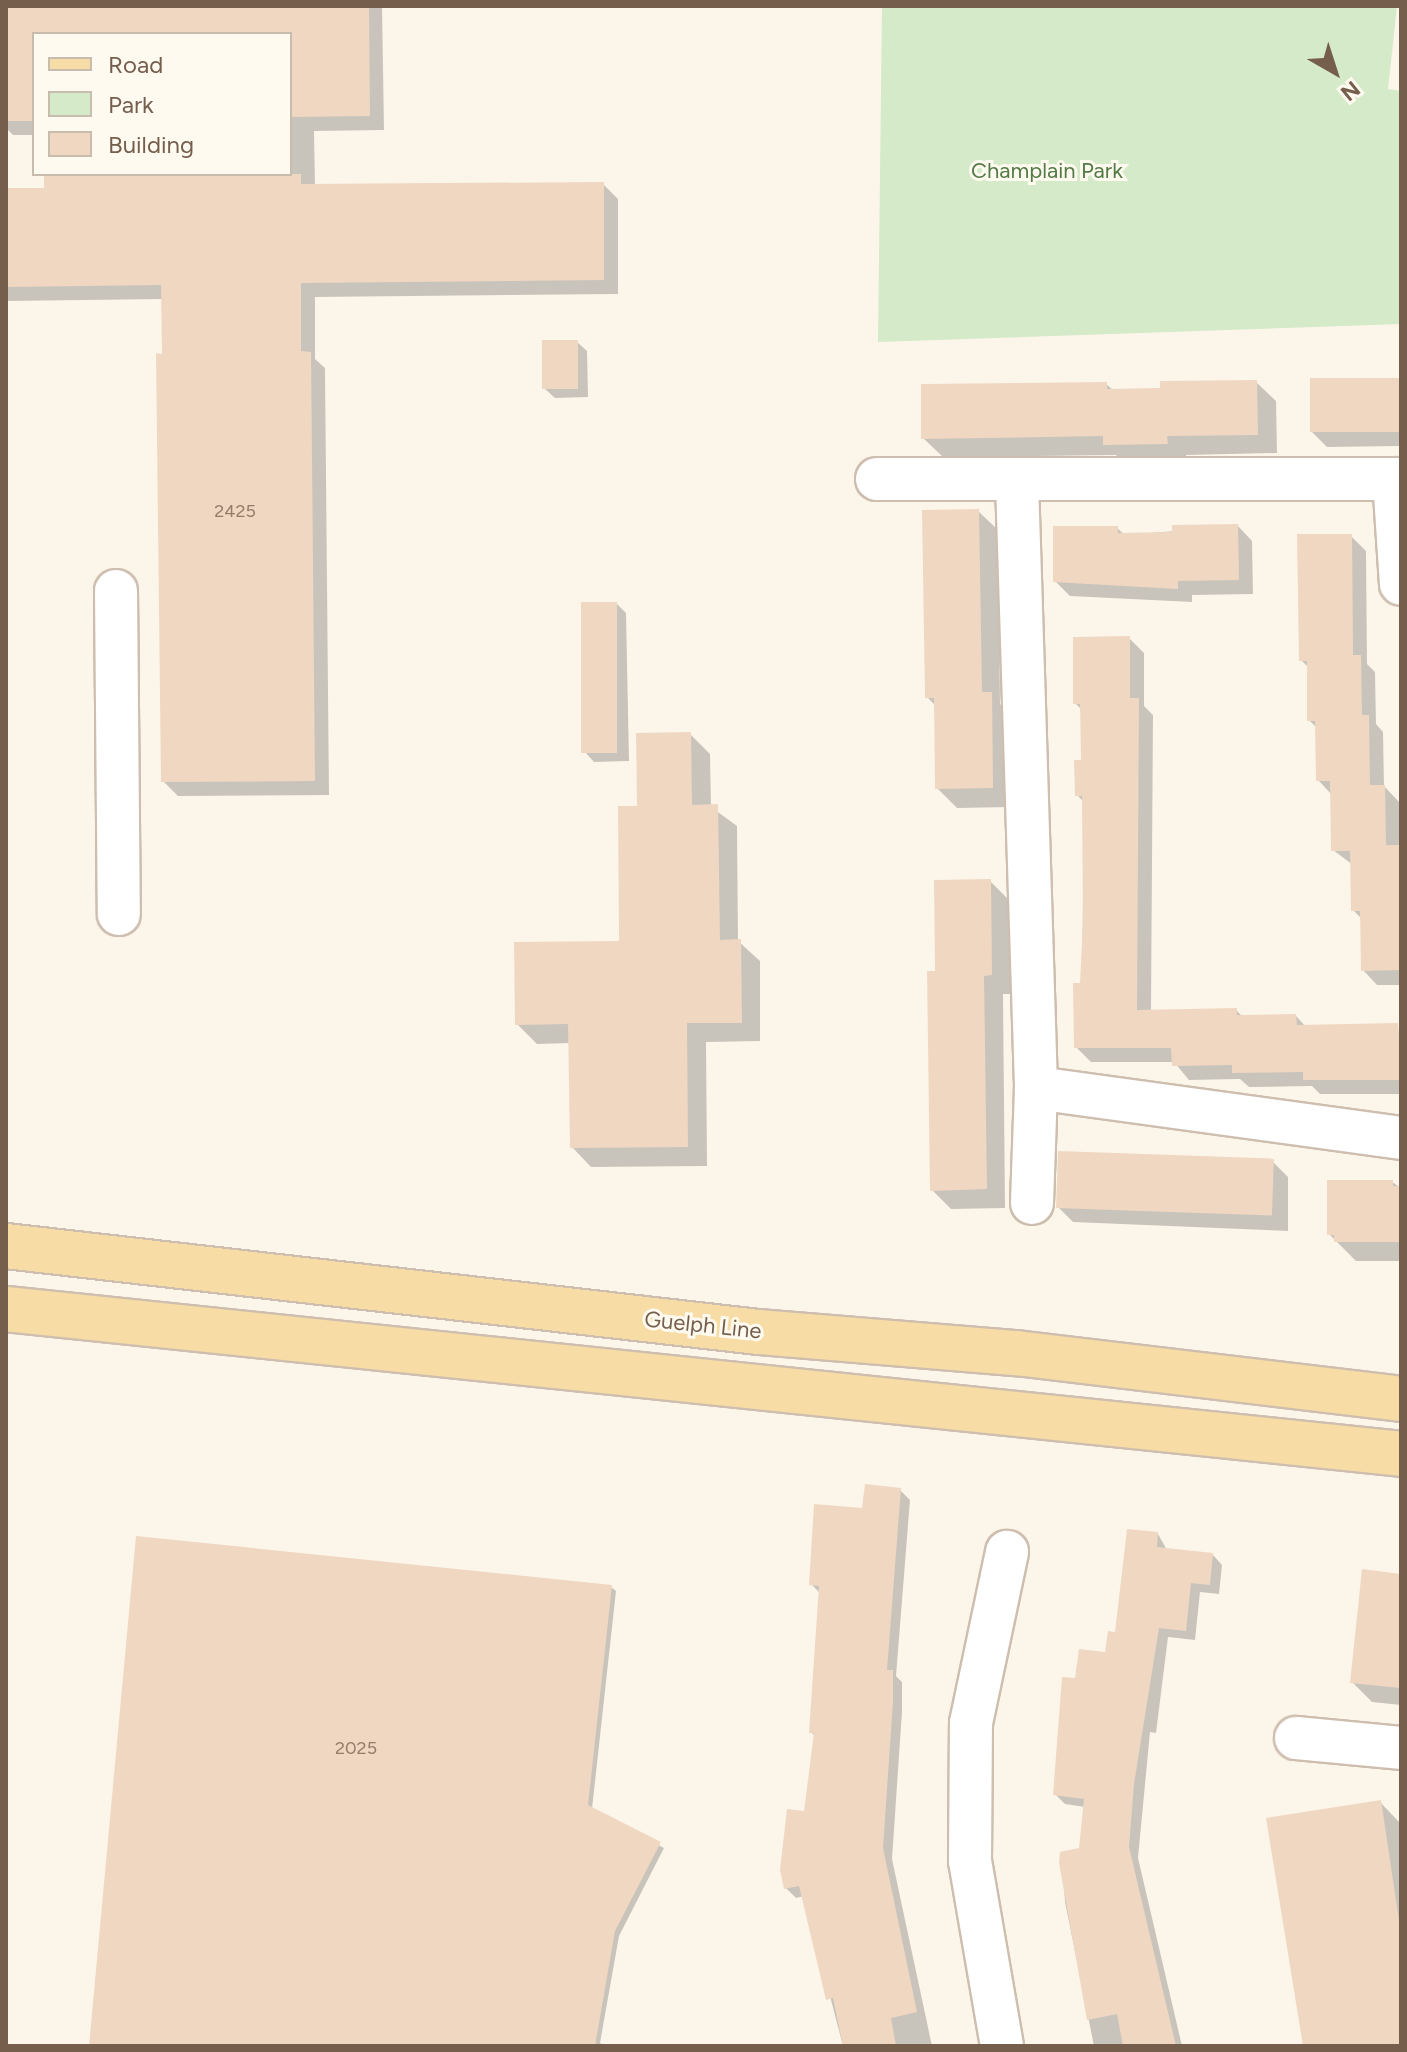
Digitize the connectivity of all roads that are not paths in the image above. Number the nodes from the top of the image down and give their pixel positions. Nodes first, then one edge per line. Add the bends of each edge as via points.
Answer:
1 (877, 479) dead end
2 (1398, 479) edge
3 (1017, 482) junction
4 (1401, 584) edge
5 (116, 591) dead end
6 (119, 914) dead end
7 (1036, 1088) junction
8 (1401, 1138) edge
9 (1032, 1203) dead end
10 (6, 1246) edge
11 (6, 1309) edge
12 (852, 1339) junction
13 (847, 1398) junction
14 (1401, 1399) edge
15 (1401, 1454) edge
16 (1007, 1552) dead end
17 (1296, 1738) dead end
18 (1401, 1748) edge
19 (1002, 2046) edge

1 - 3 street
2 - 3 street
2 - 4 street
3 - 7 street
5 - 6 street
7 - 8 street
7 - 9 street
10 - 12 main road, Guelph Line
11 - 13 main road
12 - 13 main road
12 - 14 main road, Guelph Line
13 - 15 main road
16 - 19 street via 971,1723 970,1861
17 - 18 street

